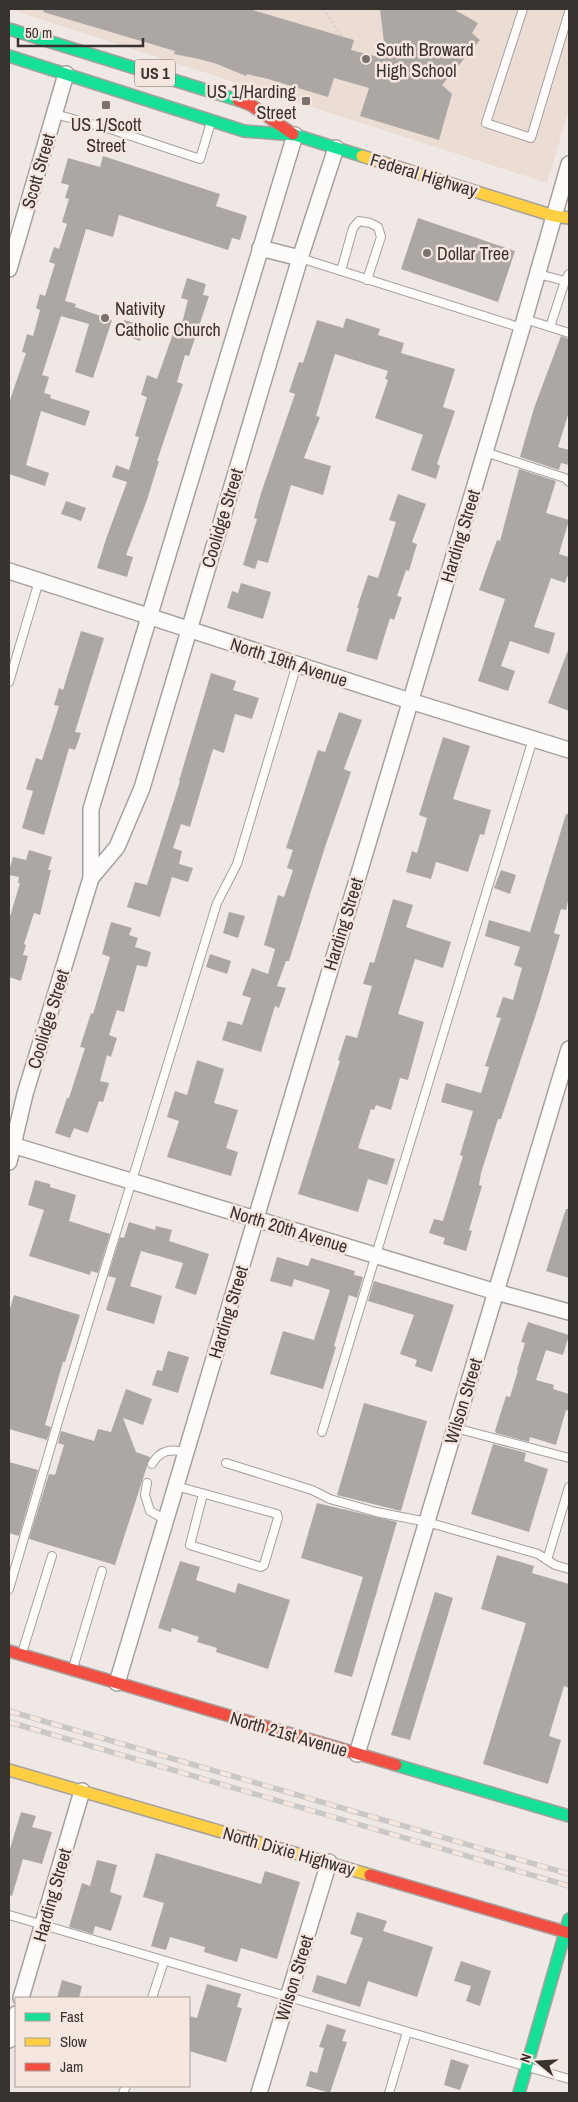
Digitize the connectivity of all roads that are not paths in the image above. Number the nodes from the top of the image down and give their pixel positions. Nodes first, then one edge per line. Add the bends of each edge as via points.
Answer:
1 (523, 9) edge
2 (569, 12) edge
3 (9, 28) edge
4 (9, 56) edge
5 (66, 74) junction
6 (55, 114) junction
7 (211, 120) junction
8 (295, 135) junction
9 (336, 148) junction
10 (569, 164) edge
11 (562, 217) edge
12 (569, 226) edge
13 (260, 248) junction
14 (300, 258) junction
15 (9, 269) edge
16 (341, 271) junction
17 (538, 274) junction
18 (569, 274) edge
19 (367, 280) junction
20 (565, 281) junction
21 (523, 324) junction
22 (550, 327) junction
23 (569, 334) edge
24 (485, 452) junction
25 (569, 482) edge
26 (9, 571) edge
27 (39, 581) junction
28 (149, 616) junction
29 (188, 629) junction
30 (297, 664) junction
31 (9, 682) edge
32 (410, 701) junction
33 (533, 739) junction
34 (569, 750) edge
35 (91, 878) junction
36 (569, 1049) edge
37 (11, 1145) edge
38 (9, 1162) edge
39 (131, 1182) junction
40 (256, 1219) junction
41 (376, 1256) junction
42 (496, 1292) junction
43 (569, 1312) edge
44 (455, 1428) junction
45 (322, 1432) dead end
46 (186, 1452) junction
47 (569, 1458) edge
48 (226, 1463) dead end
49 (152, 1464) dead end
50 (147, 1483) dead end
51 (176, 1486) junction
52 (569, 1488) edge
53 (203, 1494) junction
54 (166, 1520) junction
55 (427, 1522) junction
56 (52, 1556) dead end
57 (547, 1560) junction
58 (569, 1569) edge
59 (102, 1571) dead end
60 (9, 1588) edge
61 (9, 1651) edge
62 (22, 1654) junction
63 (72, 1670) junction
64 (117, 1683) junction
65 (357, 1754) junction
66 (9, 1770) edge
67 (82, 1791) junction
68 (569, 1816) edge
69 (329, 1862) junction
70 (9, 1915) edge
71 (569, 1920) edge
72 (43, 1924) junction
73 (567, 1933) edge
74 (164, 1961) junction
75 (21, 1997) edge
76 (152, 1997) edge
77 (288, 1998) junction
78 (15, 2018) edge
79 (407, 2032) junction
80 (9, 2040) edge
81 (527, 2066) junction
82 (569, 2079) edge
83 (259, 2093) edge
84 (389, 2093) edge
85 (519, 2093) edge

1 - 2 lane via 486,123 531,138
3 - 8 main road, Federal Highway / US 1 via 251,105
4 - 5 main road, Federal Highway / US 1
5 - 6 street, Scott Street
5 - 7 main road, Federal Highway / US 1
6 - 7 lane via 200,159
6 - 15 street, Scott Street
7 - 8 main road, Federal Highway / US 1 via 244,131
8 - 9 main road, Federal Highway / US 1
8 - 13 street, Coolidge Street
9 - 11 main road, Federal Highway / US 1
9 - 14 street, Coolidge Street
10 - 11 street, Harding Street
11 - 12 main road, Federal Highway / US 1
11 - 17 street, Harding Street
13 - 14 street
13 - 28 street, Coolidge Street
14 - 16 lane
14 - 29 street, Coolidge Street
16 - 19 lane
16 - 19 lane via 353,228 359,221 370,223 378,227 381,237
17 - 20 lane
17 - 21 street, Harding Street
18 - 20 lane
19 - 21 lane
20 - 22 lane
21 - 22 lane
21 - 24 street, Harding Street
22 - 23 lane
24 - 25 lane
24 - 32 street, Harding Street
26 - 27 street, North 19th Avenue
27 - 28 street, North 19th Avenue
27 - 31 lane
28 - 29 street, North 19th Avenue
28 - 35 street, Coolidge Street via 92,809
29 - 30 street, North 19th Avenue
29 - 35 street, Coolidge Street via 129,822 117,847
30 - 32 street, North 19th Avenue
30 - 39 lane via 237,864 217,903
32 - 33 street, North 19th Avenue
32 - 40 street, Harding Street
33 - 34 street, North 19th Avenue
33 - 41 lane
35 - 37 street, Coolidge Street
36 - 42 street, Wilson Street
37 - 38 street, Coolidge Street
37 - 39 street, North 20th Avenue
39 - 40 street, North 20th Avenue
39 - 60 lane
40 - 41 street, North 20th Avenue
40 - 46 street, Harding Street
41 - 42 street, North 20th Avenue
41 - 45 lane
42 - 43 street, North 20th Avenue
42 - 44 street, Wilson Street
44 - 47 lane
44 - 55 street, Wilson Street
46 - 49 lane via 165,1451
46 - 51 street, Harding Street
48 - 55 lane via 312,1490 330,1499
50 - 54 lane via 145,1495 150,1511
51 - 53 lane
51 - 54 street, Harding Street
52 - 57 lane
53 - 53 lane via 278,1516 263,1567 190,1545
54 - 64 street, Harding Street
55 - 57 lane via 538,1554
55 - 65 street, Wilson Street
56 - 62 lane
57 - 58 lane
59 - 63 lane
61 - 62 main road, North 21st Avenue
62 - 63 main road, North 21st Avenue
63 - 64 main road, North 21st Avenue
64 - 65 main road, North 21st Avenue
65 - 68 main road, North 21st Avenue
66 - 67 main road, North Dixie Highway
67 - 69 main road, North Dixie Highway
67 - 72 street, Harding Street
69 - 73 main road, North Dixie Highway
69 - 77 street, Wilson Street
70 - 72 lane
71 - 73 main road
72 - 74 lane
72 - 75 street, Harding Street
73 - 81 main road
74 - 76 lane
74 - 77 lane
77 - 79 lane
77 - 83 street, Wilson Street
78 - 80 street
79 - 81 lane
79 - 84 lane
81 - 82 lane
81 - 85 main road

